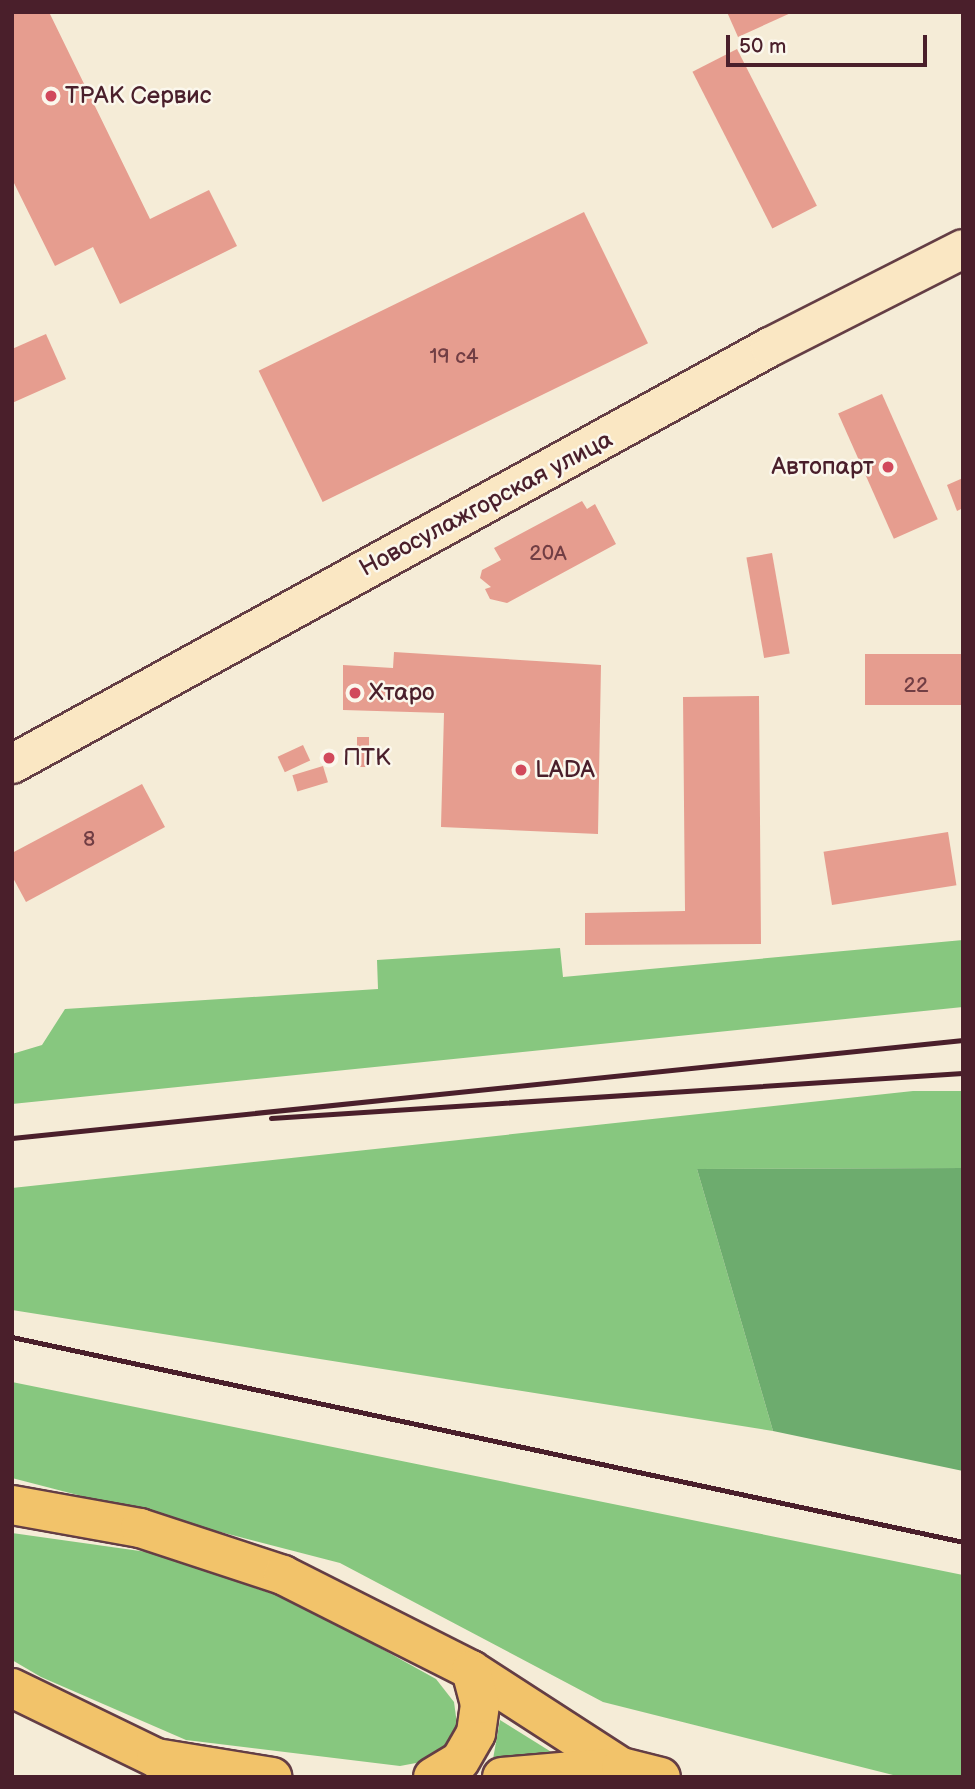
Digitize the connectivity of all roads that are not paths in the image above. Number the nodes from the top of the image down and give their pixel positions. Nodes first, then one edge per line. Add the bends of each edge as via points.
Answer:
1 (963, 249) edge
2 (12, 764) edge
3 (12, 1505) edge
4 (471, 1670) junction
5 (12, 1688) edge
6 (153, 1767) edge
7 (621, 1767) junction
8 (272, 1777) edge
9 (433, 1777) edge
10 (502, 1777) edge
11 (661, 1777) edge

1 - 2 main road, Новосулажгорская улица via 770,347
3 - 4 main road via 141,1528 283,1575
4 - 7 main road
4 - 9 main road via 480,1704 476,1733 460,1761
5 - 6 main road
6 - 8 main road
7 - 10 main road
7 - 11 main road

